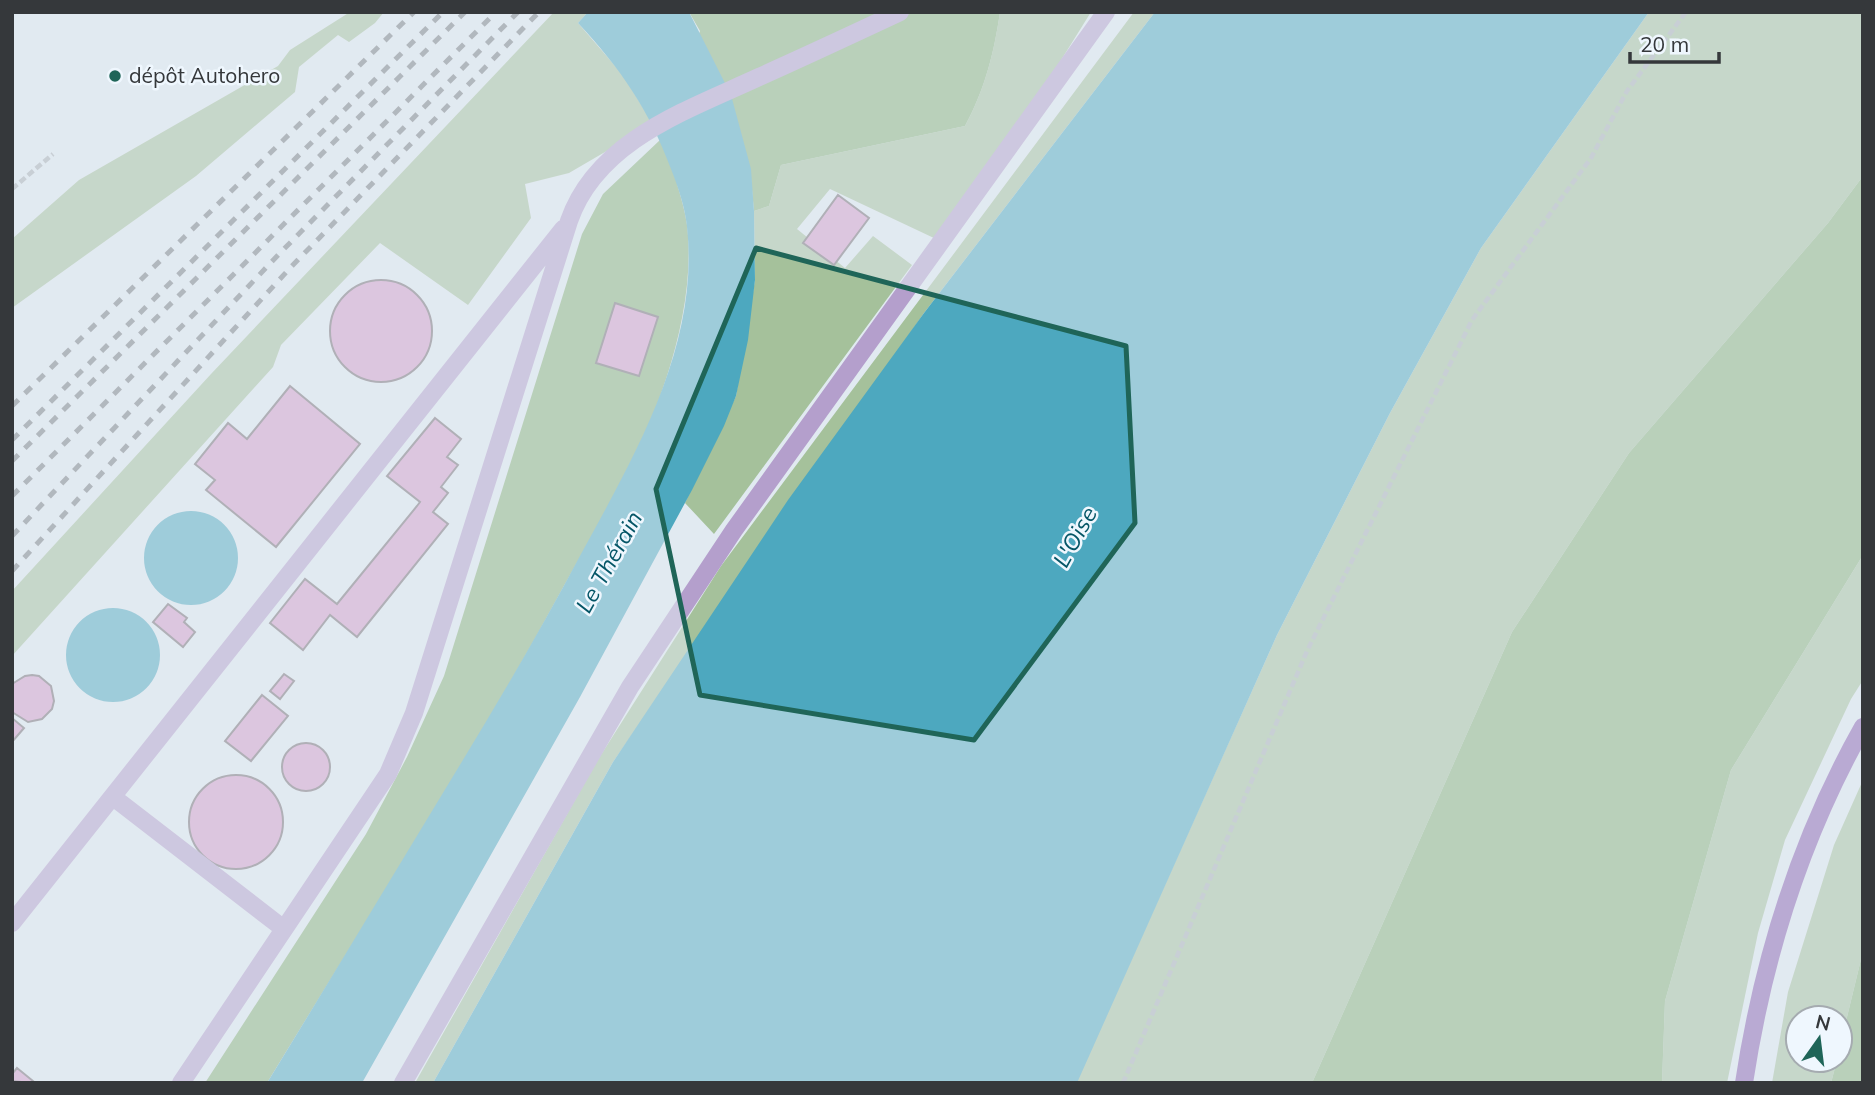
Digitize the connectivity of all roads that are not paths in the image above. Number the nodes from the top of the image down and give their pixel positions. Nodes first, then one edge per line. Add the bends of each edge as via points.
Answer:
1 (900, 12) edge
2 (1106, 12) edge
3 (569, 221) junction
4 (1863, 727) edge
5 (113, 797) junction
6 (12, 923) edge
7 (284, 929) junction
8 (181, 1083) edge
9 (403, 1083) edge
10 (1744, 1083) edge

1 - 3 street via 650,130 600,169 580,195
2 - 9 street via 734,530 630,687
3 - 5 street
3 - 7 street via 414,713 388,774
4 - 10 main road via 1821,809 1794,877 1763,983
5 - 6 street
5 - 7 street
7 - 8 street

